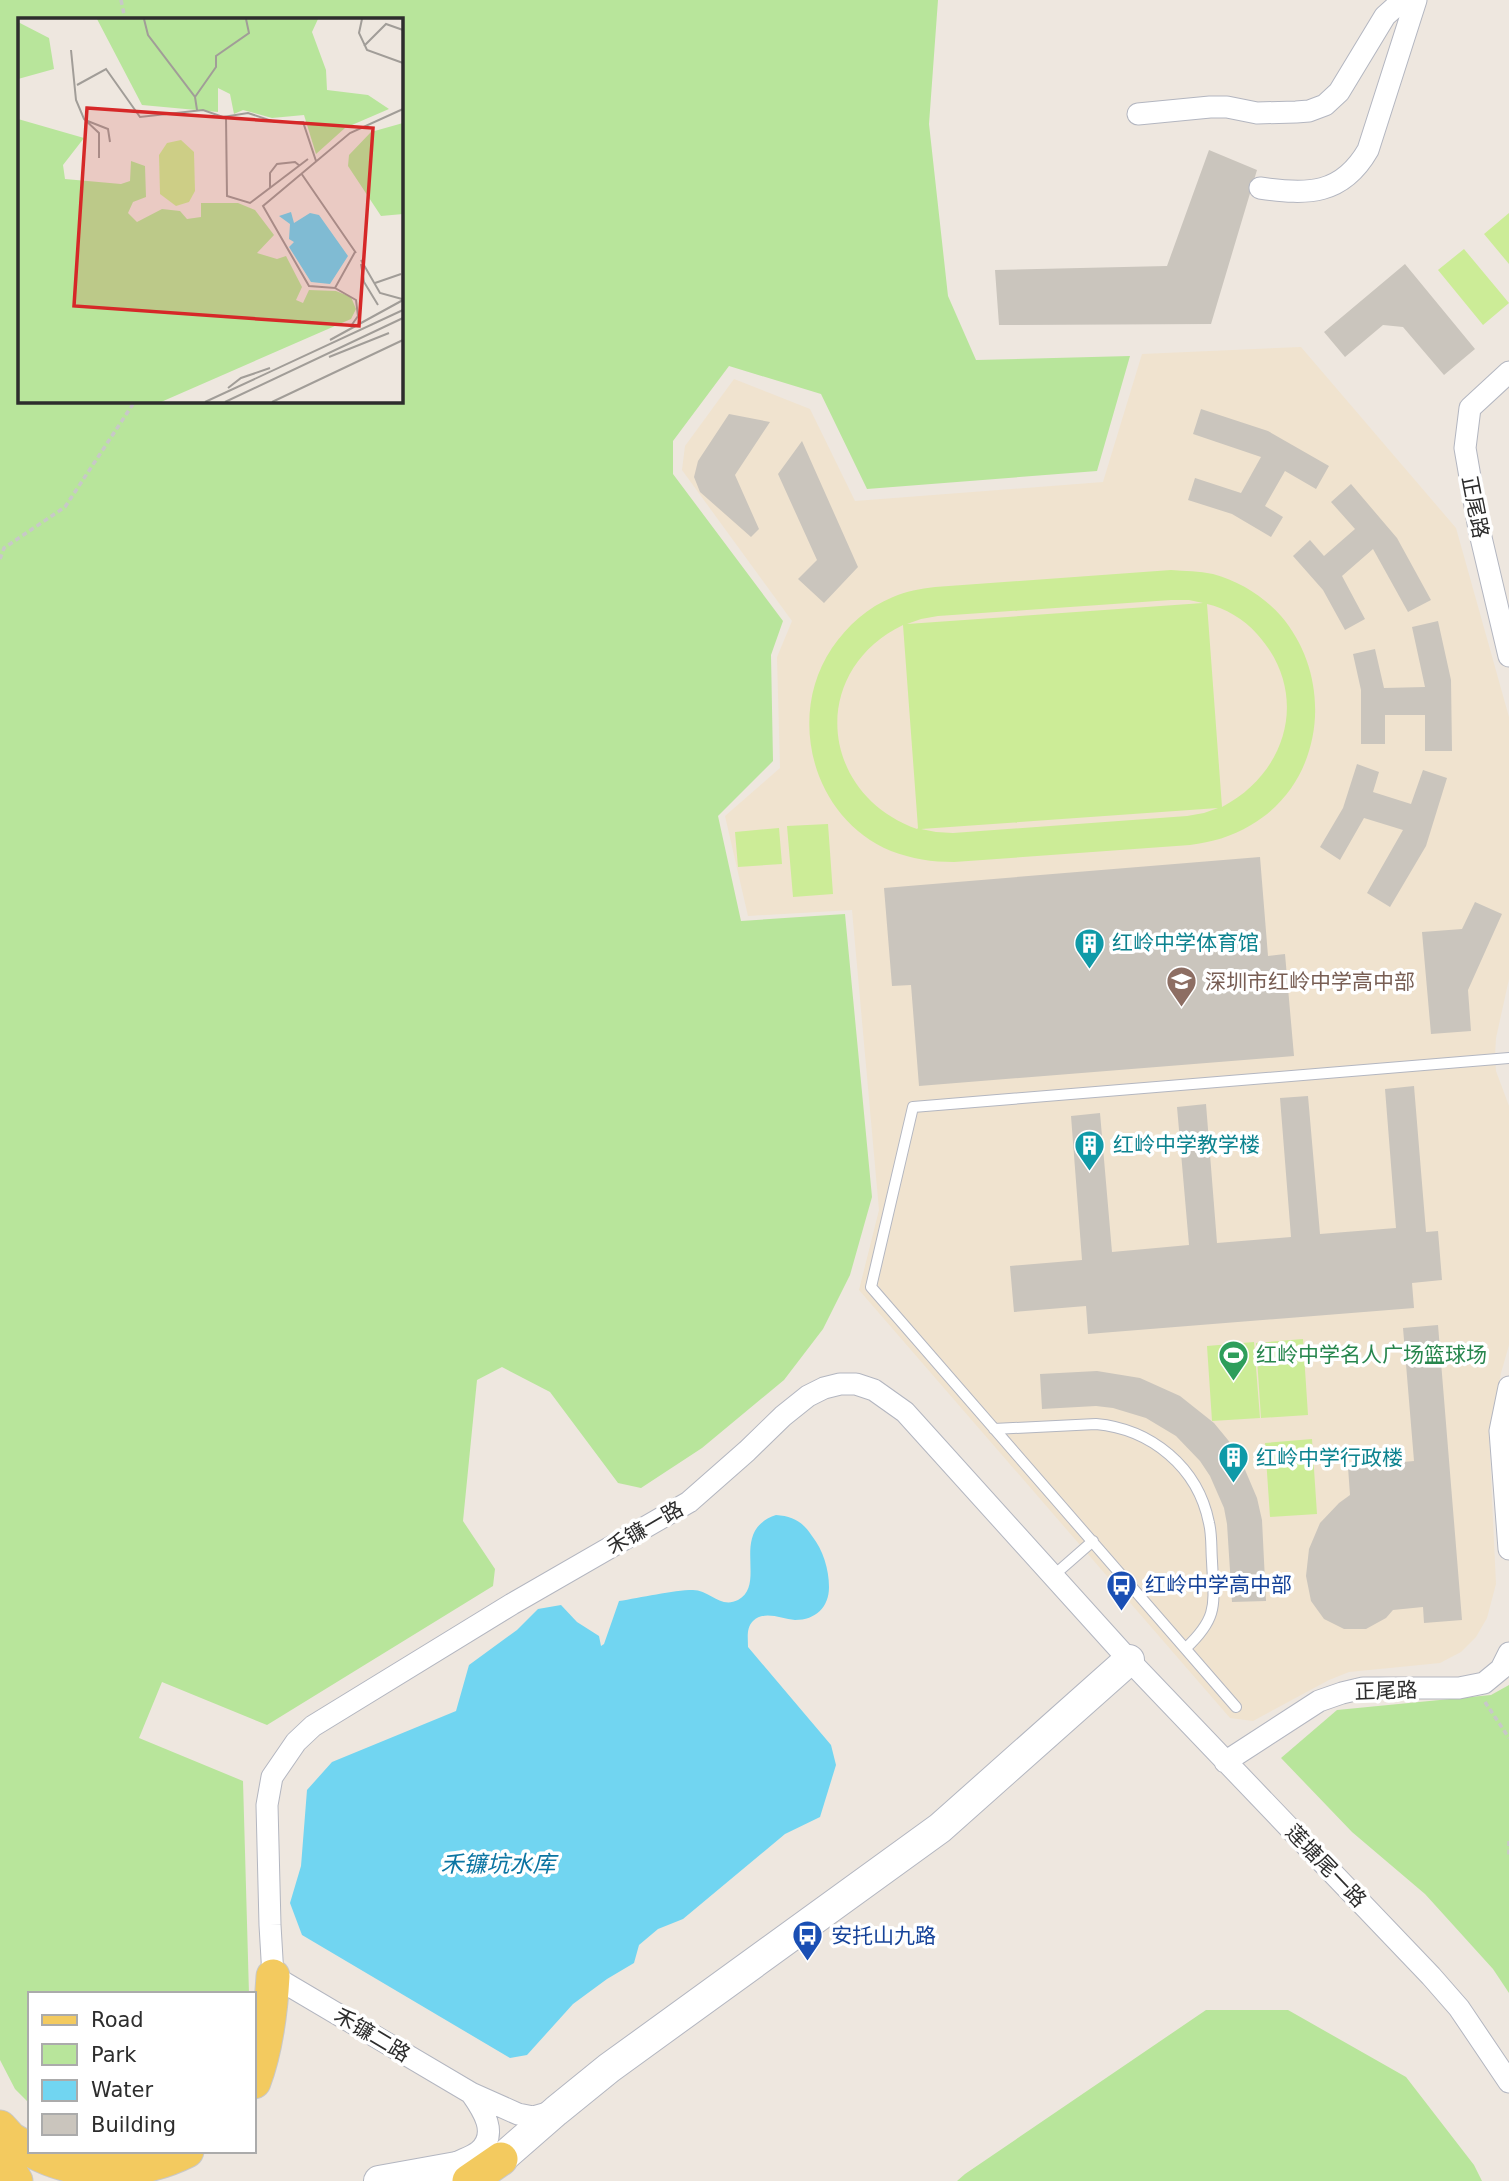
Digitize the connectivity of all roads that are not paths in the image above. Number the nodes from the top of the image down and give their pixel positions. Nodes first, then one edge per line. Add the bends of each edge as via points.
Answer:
1 (1403, 0) edge
2 (1416, 0) edge
3 (1138, 114) dead end
4 (1260, 187) dead end
5 (1509, 372) edge
6 (1509, 656) edge
7 (1509, 1059) edge
8 (1509, 1387) edge
9 (994, 1429) junction
10 (1093, 1541) junction
11 (1509, 1549) edge
12 (1053, 1576) junction
13 (1186, 1648) junction
14 (1509, 1653) edge
15 (1129, 1660) junction
16 (1236, 1707) dead end
17 (1225, 1762) junction
18 (273, 1976) junction
19 (256, 2077) edge
20 (1509, 2082) edge
21 (471, 2094) junction
22 (556, 2110) junction
23 (0, 2127) edge
24 (28, 2149) edge
25 (35, 2153) edge
26 (182, 2153) edge
27 (0, 2155) edge
28 (501, 2158) joint
29 (457, 2175) edge
30 (16, 2181) edge
31 (379, 2181) edge

1 - 3 street via 1385,16 1339,92 1325,105 1296,112 1210,107
2 - 4 street via 1359,165 1322,189
5 - 6 street, 正尾路 via 1470,408 1465,448 1472,499
7 - 9 lane via 913,1107 871,1287
8 - 11 street via 1500,1431
9 - 10 lane
9 - 13 lane via 1110,1425 1152,1441 1186,1472 1202,1499 1210,1527 1213,1605 1207,1626
10 - 12 lane
10 - 13 lane
12 - 15 street, 禾镰一路
12 - 18 street, 禾镰一路 via 891,1401 856,1384 840,1384 808,1396 689,1502 500,1611 313,1726 296,1742 272,1777 267,1805
13 - 16 lane
14 - 17 street, 正尾路 via 1501,1669 1483,1683 1459,1688 1363,1688 1319,1701
15 - 17 street, 莲塘尾一路
15 - 22 street via 940,1828
17 - 20 street, 莲塘尾一路 via 1432,1976
18 - 19 main road via 268,2029
18 - 21 street, 禾镰二路
21 - 22 street, 禾镰二路 via 526,2116
21 - 29 street via 482,2108 489,2131 485,2143
22 - 28 street
23 - 24 main road
25 - 26 main road via 72,2167 124,2169
27 - 30 main road
28 - 29 main road
29 - 31 street

